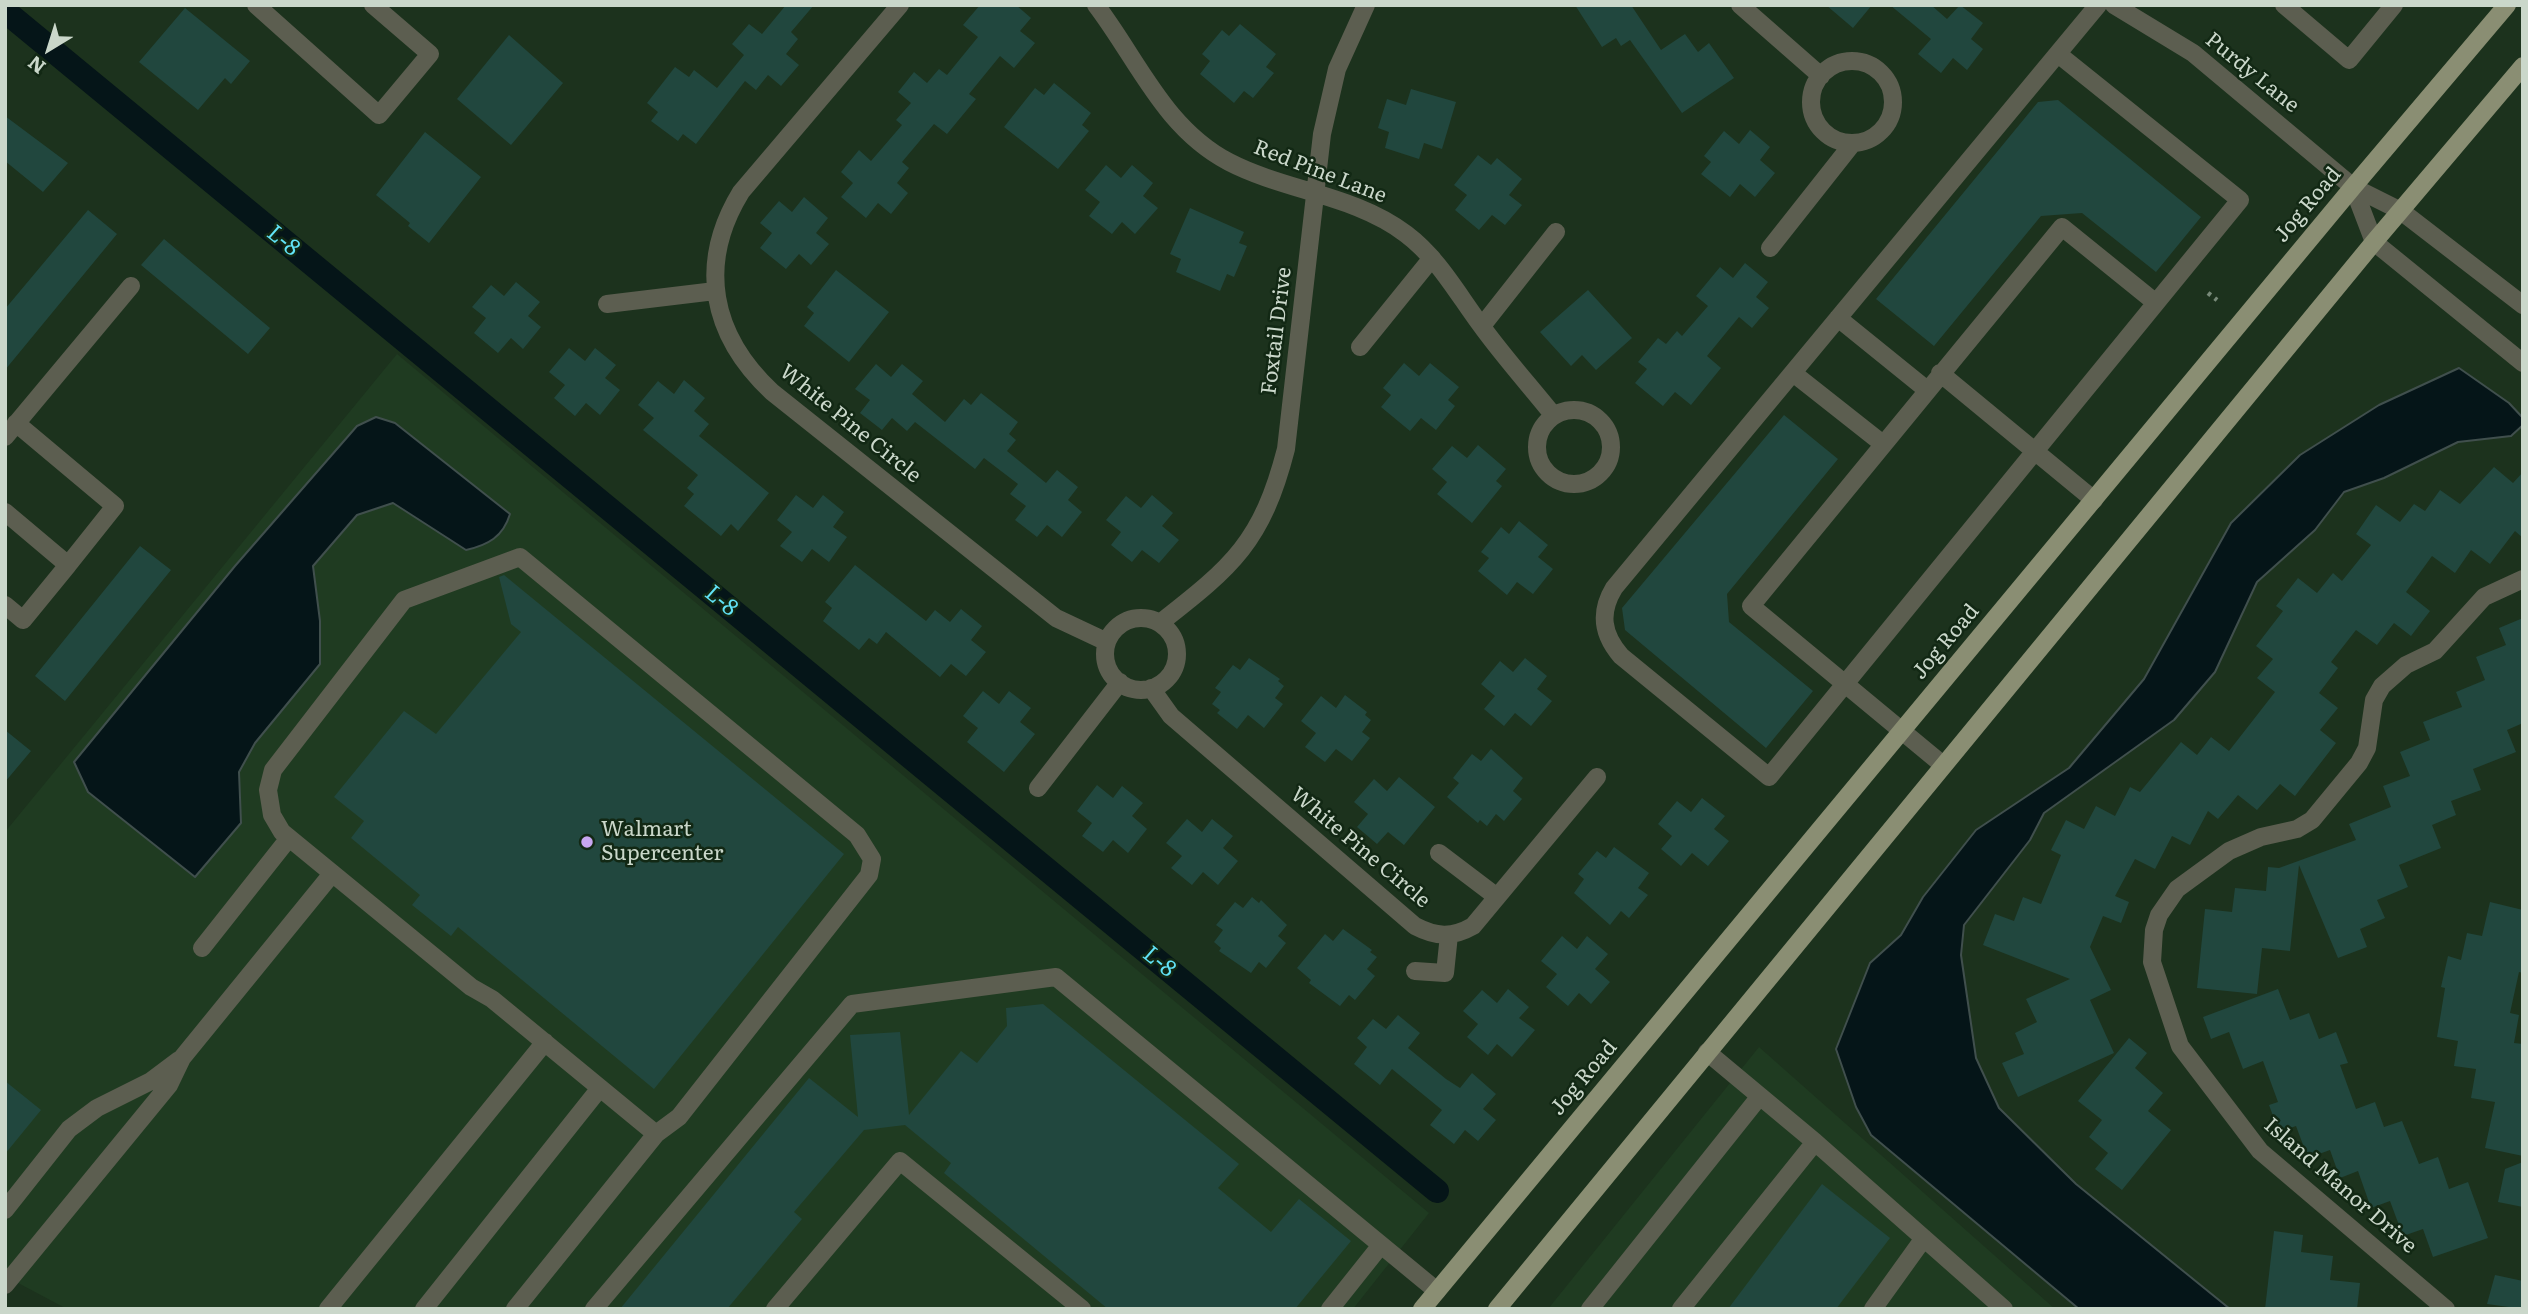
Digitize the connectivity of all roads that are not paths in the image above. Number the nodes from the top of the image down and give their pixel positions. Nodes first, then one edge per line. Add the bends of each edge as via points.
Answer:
1 (256, 5) edge
2 (373, 5) edge
3 (900, 5) edge
4 (1096, 5) edge
5 (1366, 5) edge
6 (1740, 5) edge
7 (2098, 5) edge
8 (2114, 5) edge
9 (2284, 5) edge
10 (2394, 5) edge
11 (2507, 5) edge
12 (2058, 54) junction
13 (2523, 66) edge
14 (1821, 76) junction
15 (1853, 144) junction
16 (2353, 187) junction
17 (1315, 194) junction
18 (2401, 211) junction
19 (1556, 232) dead end
20 (2374, 242) junction
21 (1770, 248) dead end
22 (1432, 258) junction
23 (131, 286) dead end
24 (715, 290) junction
25 (2156, 303) junction
26 (607, 304) dead end
27 (2523, 305) edge
28 (1838, 318) junction
29 (1482, 326) junction
30 (1360, 347) dead end
31 (2522, 360) edge
32 (1793, 373) junction
33 (1940, 373) junction
34 (1927, 390) junction
35 (1554, 416) junction
36 (11, 430) edge
37 (1883, 444) junction
38 (2036, 451) junction
39 (2094, 500) junction
40 (5, 512) edge
41 (68, 565) junction
42 (2523, 579) edge
43 (5, 605) edge
44 (1160, 623) junction
45 (1107, 642) junction
46 (1120, 682) junction
47 (1845, 684) junction
48 (1151, 688) junction
49 (1902, 731) junction
50 (1943, 765) junction
51 (1597, 777) dead end
52 (1038, 788) dead end
53 (289, 838) junction
54 (1439, 853) dead end
55 (331, 874) junction
56 (1497, 897) junction
57 (1449, 935) junction
58 (202, 948) dead end
59 (1415, 971) dead end
60 (545, 1042) junction
61 (1707, 1052) junction
62 (182, 1058) junction
63 (600, 1088) junction
64 (1760, 1096) junction
65 (656, 1134) junction
66 (1815, 1142) junction
67 (7, 1204) edge
68 (1924, 1238) junction
69 (1381, 1245) junction
70 (5, 1285) edge
71 (1437, 1291) junction
72 (328, 1309) edge
73 (424, 1309) edge
74 (515, 1309) edge
75 (594, 1309) edge
76 (775, 1309) edge
77 (1082, 1309) edge
78 (1330, 1309) edge
79 (1422, 1309) edge
80 (1497, 1309) edge
81 (1590, 1309) edge
82 (1681, 1309) edge
83 (1873, 1309) edge
84 (2004, 1309) edge
85 (2446, 1309) edge

1 - 2 street via 379,115 430,54
3 - 24 street, White Pine Circle via 741,192 719,239
4 - 17 street, Red Pine Lane via 1160,102 1185,130 1229,162
5 - 17 street, Foxtail Drive via 1349,38 1328,101
6 - 14 street
7 - 12 street
8 - 16 street, Purdy Lane via 2209,66
9 - 10 street via 2348,60
11 - 16 main road, Jog Road
12 - 25 street via 2240,201
12 - 28 street
13 - 18 main road
14 - 15 street via 1811,97 1815,120 1831,137
14 - 15 street via 1840,63 1863,63 1874,67 1890,85 1890,119 1875,137
15 - 21 street
16 - 18 street, Purdy Lane
16 - 20 street, Purdy Lane
16 - 39 main road, Jog Road
17 - 22 street, Red Pine Lane via 1394,226
17 - 44 street, Foxtail Drive via 1286,449 1277,484 1245,547 1222,575
18 - 20 main road
18 - 27 street, Purdy Lane
19 - 29 street
20 - 31 street
20 - 50 main road
22 - 29 street, Red Pine Lane
22 - 30 street
23 - 36 street
24 - 26 street
24 - 45 street, White Pine Circle via 730,340 772,392 1056,618
25 - 33 street via 2063,227
25 - 38 street
28 - 32 street
28 - 34 street
29 - 35 street, Red Pine Lane
32 - 37 street
32 - 47 street via 1614,588 1604,608 1605,631 1620,656 1769,777
33 - 34 street
33 - 38 street
34 - 37 street
35 - 35 street via 1540,434 1544,467 1551,476 1573,484 1595,478 1611,449 1605,427 1587,412 1564,411
36 - 41 street via 115,506
37 - 47 street via 1751,606
38 - 39 street
38 - 47 street
39 - 49 main road, Jog Road
40 - 41 street
41 - 43 street via 23,620
42 - 85 street, Island Manor Drive via 2484,597 2435,651 2393,674 2374,700 2367,748 2324,809 2297,829 2245,842 2189,878 2159,915 2151,946 2180,1046 2241,1129 2260,1151
44 - 45 street via 1127,620
44 - 48 street via 1175,640 1176,663 1162,683
45 - 46 street via 1105,658
46 - 48 street via 1139,690
46 - 52 street
47 - 49 street
48 - 57 street, White Pine Circle via 1171,716 1415,926
49 - 50 street
49 - 71 main road, Jog Road
50 - 61 main road
51 - 56 street
53 - 55 street
53 - 58 street
53 - 65 street via 272,815 268,790 273,770 404,600 520,557 857,835 872,859 869,875 679,1117
54 - 56 street
55 - 60 street
55 - 62 street
56 - 57 street via 1473,926
57 - 59 street via 1445,972
60 - 63 street
60 - 72 street
61 - 64 street
61 - 80 main road
62 - 67 street via 69,1129
62 - 70 street via 169,1084
63 - 65 street
63 - 73 street
64 - 66 street
64 - 81 street
65 - 74 street
66 - 68 street
66 - 82 street
68 - 83 street
68 - 84 street
69 - 71 street
69 - 75 street via 1056,978 852,1004
69 - 78 street
71 - 79 main road, Jog Road
76 - 77 street via 900,1161

